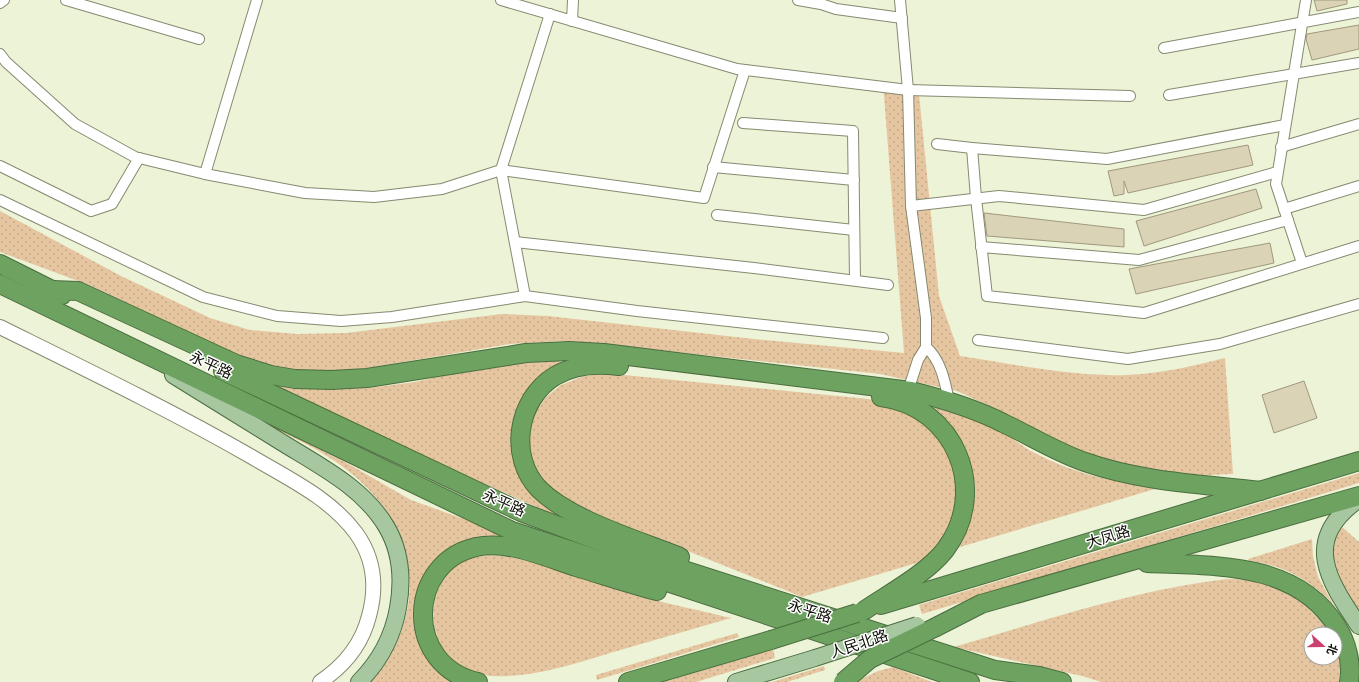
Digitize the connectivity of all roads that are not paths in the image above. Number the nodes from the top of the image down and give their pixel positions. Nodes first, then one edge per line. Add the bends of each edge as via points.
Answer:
1 (4, 0) edge
2 (66, 0) edge
3 (257, 0) edge
4 (501, 0) edge
5 (573, 0) edge
6 (798, 0) edge
7 (900, 0) edge
8 (1306, 0) edge
9 (0, 3) edge
10 (1359, 12) edge
11 (550, 14) junction
12 (902, 18) junction
13 (572, 21) junction
14 (1302, 22) junction
15 (199, 39) dead end
16 (1164, 48) dead end
17 (0, 54) edge
18 (1359, 63) edge
19 (744, 70) junction
20 (1293, 76) junction
21 (908, 90) junction
22 (1169, 95) dead end
23 (1130, 96) dead end
24 (743, 123) dead end
25 (1359, 124) edge
26 (1285, 125) junction
27 (937, 144) dead end
28 (1281, 147) junction
29 (972, 148) junction
30 (139, 158) junction
31 (0, 166) edge
32 (713, 167) junction
33 (501, 170) junction
34 (1277, 172) junction
35 (205, 174) junction
36 (854, 180) junction
37 (1359, 186) edge
38 (976, 198) junction
39 (0, 200) edge
40 (911, 206) junction
41 (1284, 208) junction
42 (717, 215) dead end
43 (1288, 220) junction
44 (854, 230) junction
45 (515, 242) junction
46 (1359, 246) edge
47 (981, 247) junction
48 (1302, 263) junction
49 (0, 264) edge
50 (855, 280) junction
51 (0, 284) edge
52 (888, 285) dead end
53 (52, 290) junction
54 (525, 296) junction
55 (1359, 304) edge
56 (0, 327) edge
57 (883, 338) dead end
58 (978, 340) dead end
59 (122, 343) junction
60 (926, 347) junction
61 (908, 391) junction
62 (949, 401) junction
63 (1359, 461) edge
64 (1261, 491) junction
65 (1359, 498) edge
66 (1132, 562) junction
67 (737, 587) junction
68 (716, 600) junction
69 (981, 604) junction
70 (861, 612) junction
71 (1359, 626) edge
72 (995, 670) junction
73 (320, 682) edge
74 (359, 682) edge
75 (478, 682) edge
76 (628, 682) edge
77 (736, 682) edge
78 (843, 682) edge
79 (970, 682) edge
80 (1032, 682) edge
81 (1062, 682) edge
82 (1349, 682) edge

1 - 9 street
2 - 15 street
3 - 35 street
4 - 11 street
5 - 13 street
6 - 12 street via 836,9
7 - 12 street
8 - 14 street
10 - 14 street
11 - 13 street
11 - 33 street
12 - 21 street
13 - 19 street
14 - 16 street
14 - 20 street
17 - 30 street via 75,124
18 - 20 street
19 - 21 street
19 - 32 street
20 - 22 street
20 - 26 street
21 - 23 street
21 - 40 street
24 - 36 street via 854,131
25 - 28 street
26 - 28 street
26 - 29 street via 1107,159
27 - 29 street
28 - 34 street
29 - 38 street
30 - 31 street via 112,204 90,211
30 - 35 street
32 - 33 street via 704,198
32 - 36 street
33 - 35 street via 442,189 374,197 305,193
33 - 45 street
34 - 38 street via 1144,210 999,196
34 - 41 street via 1276,184
36 - 44 street
37 - 41 street
38 - 40 street
38 - 47 street
39 - 54 street via 203,297 276,316 341,321 392,317
40 - 60 street via 926,318
41 - 43 street
42 - 44 street
43 - 47 street via 1139,260
43 - 48 street
44 - 50 street
45 - 50 street
45 - 54 street
46 - 48 street
47 - 48 street via 987,296 1144,313
49 - 53 highway, 永平路
50 - 52 street
51 - 59 highway, 永平路
53 - 61 highway via 78,291 236,364 271,375 295,379 355,379 504,355 586,351
53 - 67 highway, 永平路 via 521,512 637,555
54 - 57 street
55 - 58 street via 1220,344 1128,359
56 - 73 street via 216,437 311,492 346,521 360,539 370,560 373,599 365,628 356,647 339,667
59 - 68 highway, 永平路 via 512,531
59 - 74 main road via 334,476 362,498 381,518 397,552 399,604 385,647 372,668
60 - 61 street via 918,360
60 - 62 street via 938,362
61 - 62 highway
62 - 64 highway via 995,419 1065,454 1108,469 1173,483
63 - 64 highway, 大凤路
64 - 70 highway, 大凤路
65 - 66 highway, 大凤路
65 - 71 main road via 1343,512 1333,526 1325,553 1330,580
66 - 69 highway, 大凤路
66 - 82 highway via 1234,568 1269,575 1292,584 1317,602 1339,631 1348,655
67 - 70 highway via 708,568 574,513 554,502 538,488 524,465 520,452 520,437 522,422 529,405 543,386 571,369 607,364 884,397 908,404 927,415 945,431 958,455 964,486 960,518 949,543 933,562
67 - 72 highway, 永平路
68 - 75 highway via 667,593 630,584 514,548 489,546 466,550 448,560 435,576 424,605 423,625 428,645 440,662 457,676
68 - 79 highway, 永平路
69 - 77 main road, 人民北路, bridge
69 - 78 highway, 大凤路, bridge via 870,659
70 - 76 highway, 人民北路, bridge
72 - 80 main road, 永平路
72 - 81 highway

